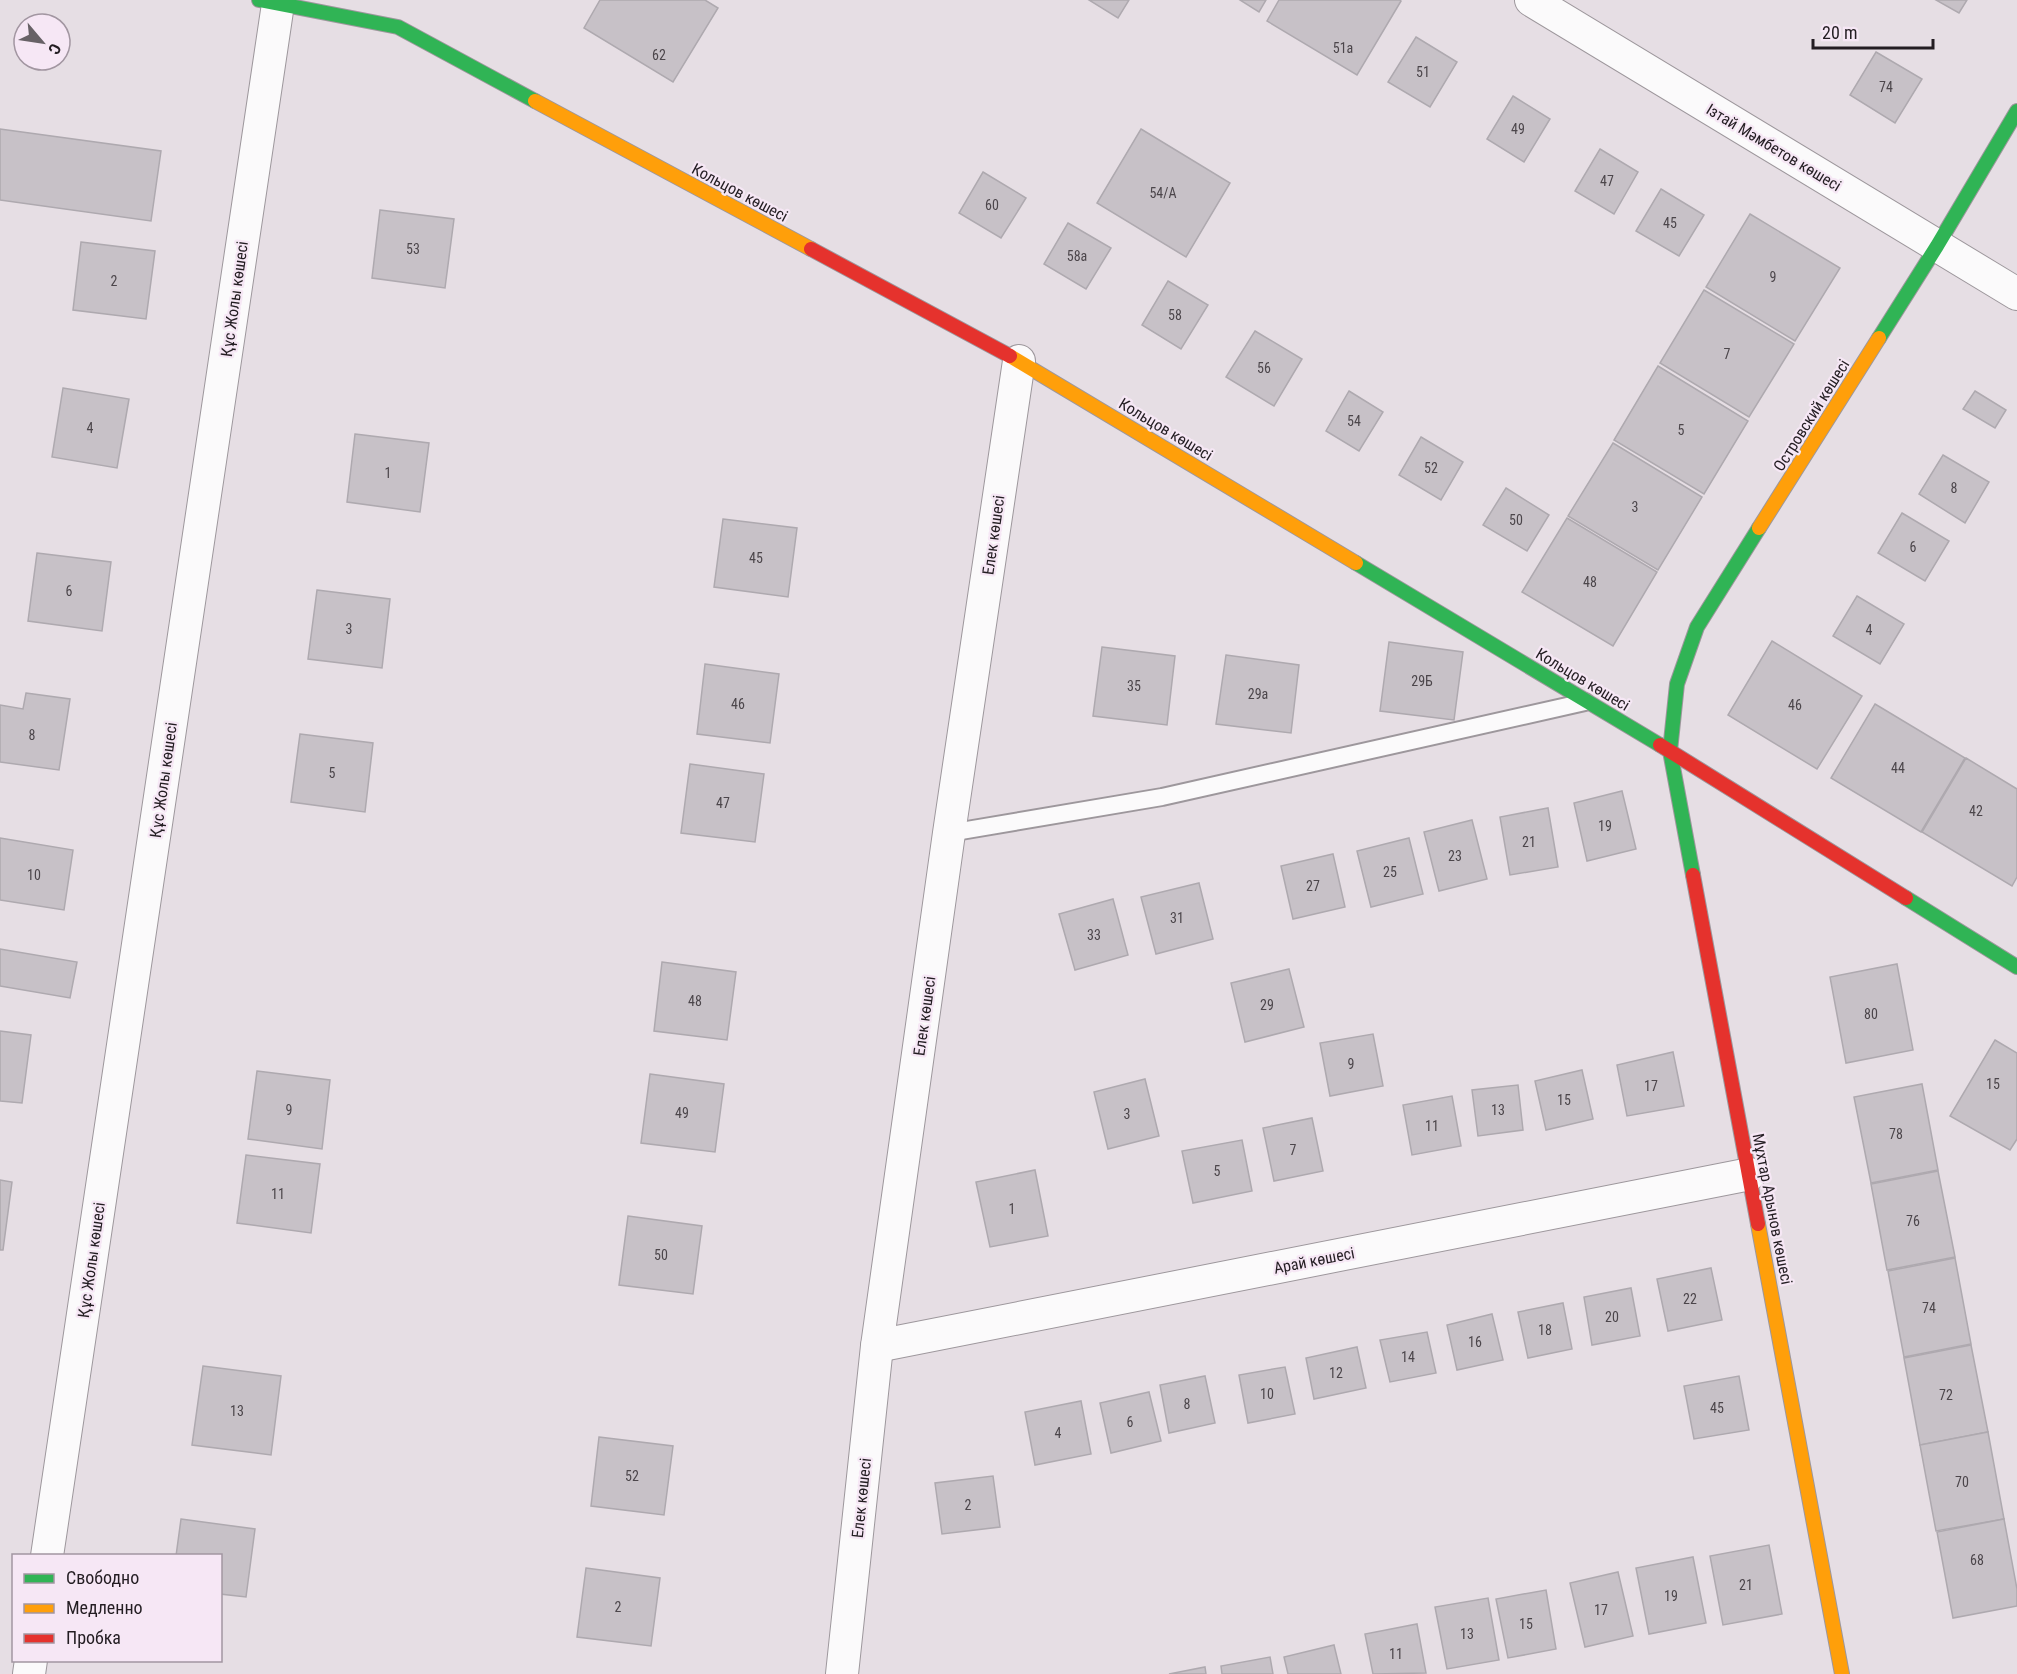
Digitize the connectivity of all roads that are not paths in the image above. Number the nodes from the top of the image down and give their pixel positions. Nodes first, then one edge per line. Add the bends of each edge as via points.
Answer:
1 (1531, 0) edge
2 (269, 2) edge
3 (2017, 111) edge
4 (1937, 246) junction
5 (2017, 294) edge
6 (1019, 361) junction
7 (1588, 701) junction
8 (1671, 751) junction
9 (949, 833) junction
10 (2017, 967) edge
11 (1750, 1174) junction
12 (877, 1346) junction
13 (47, 1554) edge
14 (842, 1674) edge
15 (1842, 1674) edge

1 - 4 street, Ізтай Мәмбетов көшесі
2 - 6 street, Кольцов көшесі via 398,27
2 - 13 street, Құс Жолы көшесі
3 - 4 street, Островский көшесі
4 - 5 street, Ізтай Мәмбетов көшесі
4 - 8 street, Островский көшесі via 1697,627 1677,684
6 - 7 street, Кольцов көшесі
6 - 9 street, Елек көшесі
7 - 8 street, Кольцов көшесі
7 - 9 lane via 1162,797
8 - 10 street, Кольцов көшесі
8 - 11 street, Мұхтар Арынов көшесі
9 - 12 street, Елек көшесі
11 - 12 street, Арай көшесі
11 - 15 street, Мұхтар Арынов көшесі
12 - 14 street, Елек көшесі

